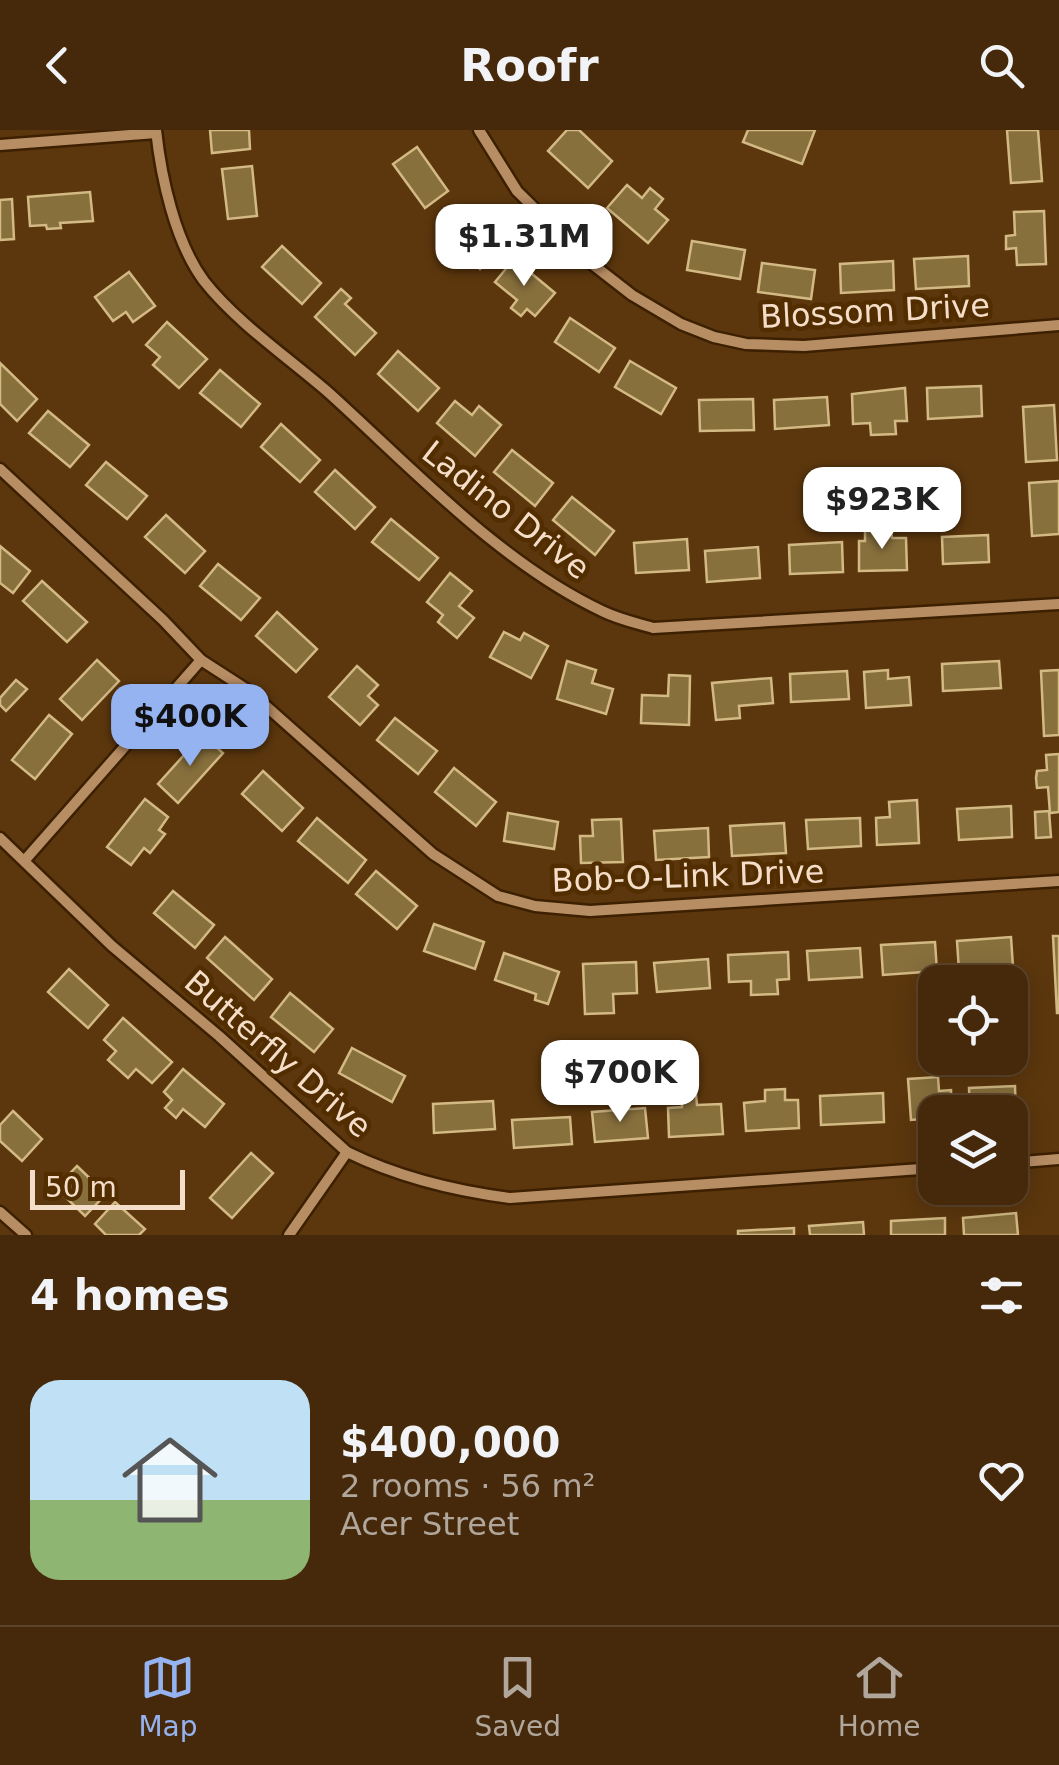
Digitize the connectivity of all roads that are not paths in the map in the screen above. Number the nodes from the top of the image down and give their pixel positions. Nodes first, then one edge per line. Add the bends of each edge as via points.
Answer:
1 (480, 130) edge
2 (156, 131) edge
3 (0, 146) edge
4 (1059, 325) edge
5 (0, 469) edge
6 (1059, 604) edge
7 (200, 660) junction
8 (0, 838) edge
9 (25, 860) junction
10 (1059, 882) edge
11 (347, 1152) junction
12 (1059, 1160) edge
13 (1028, 1162) edge
14 (918, 1169) edge
15 (0, 1212) edge
16 (26, 1235) edge
17 (289, 1235) edge

1 - 4 street, Blossom Drive via 517,191 587,260 632,295 714,337 804,346
2 - 3 street
2 - 6 street, Ladino Drive via 162,182 204,281 441,497 556,588 652,628
5 - 7 street, Bob-O-Link Drive
7 - 9 street
7 - 10 street, Bob-O-Link Drive via 248,691 433,854 498,896 535,906 590,911
8 - 9 street, Butterfly Drive
9 - 11 street, Butterfly Drive via 112,946
11 - 14 street, Butterfly Drive via 510,1198
11 - 17 street
12 - 13 street
15 - 16 street

